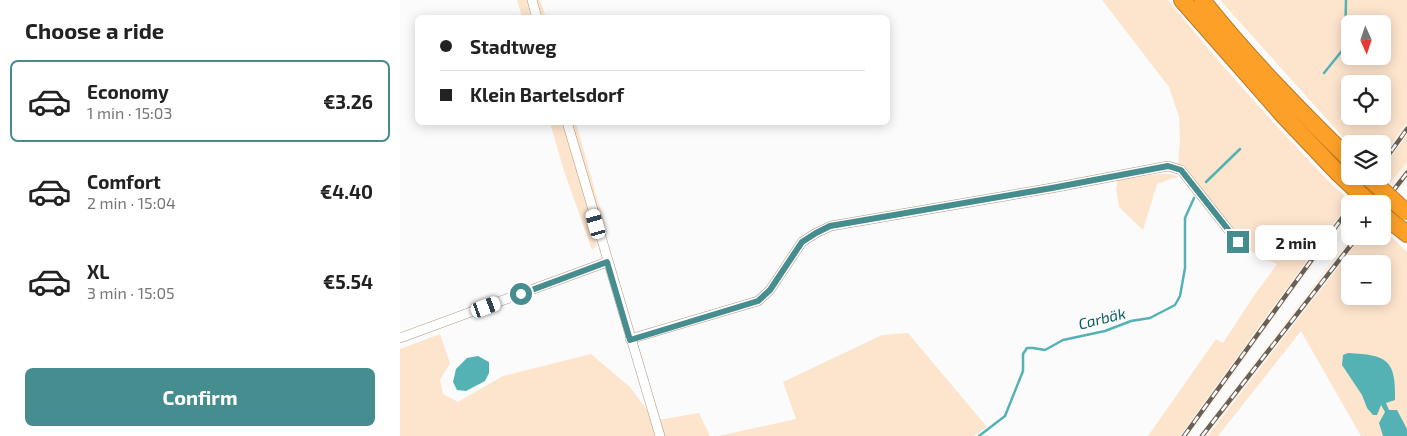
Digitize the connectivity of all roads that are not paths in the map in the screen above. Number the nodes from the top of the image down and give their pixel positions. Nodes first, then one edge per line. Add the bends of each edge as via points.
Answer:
1 (532, 0) edge
2 (1182, 0) edge
3 (1202, 0) edge
4 (536, 15) edge
5 (567, 125) edge
6 (1341, 151) edge
7 (1376, 185) edge
8 (1361, 195) edge
9 (1407, 212) edge
10 (1395, 224) edge
11 (1238, 242) dead end
12 (1407, 246) edge
13 (607, 262) junction
14 (400, 338) edge
15 (630, 340) junction
16 (660, 436) edge

1 - 4 street
2 - 8 highway, bridge via 1283,115
3 - 6 highway via 1252,59
5 - 13 street
7 - 9 highway, bridge
10 - 12 highway
11 - 15 street via 1181,170 1168,166 830,226 802,242 770,290 758,301
13 - 14 street
13 - 15 street
15 - 16 street

